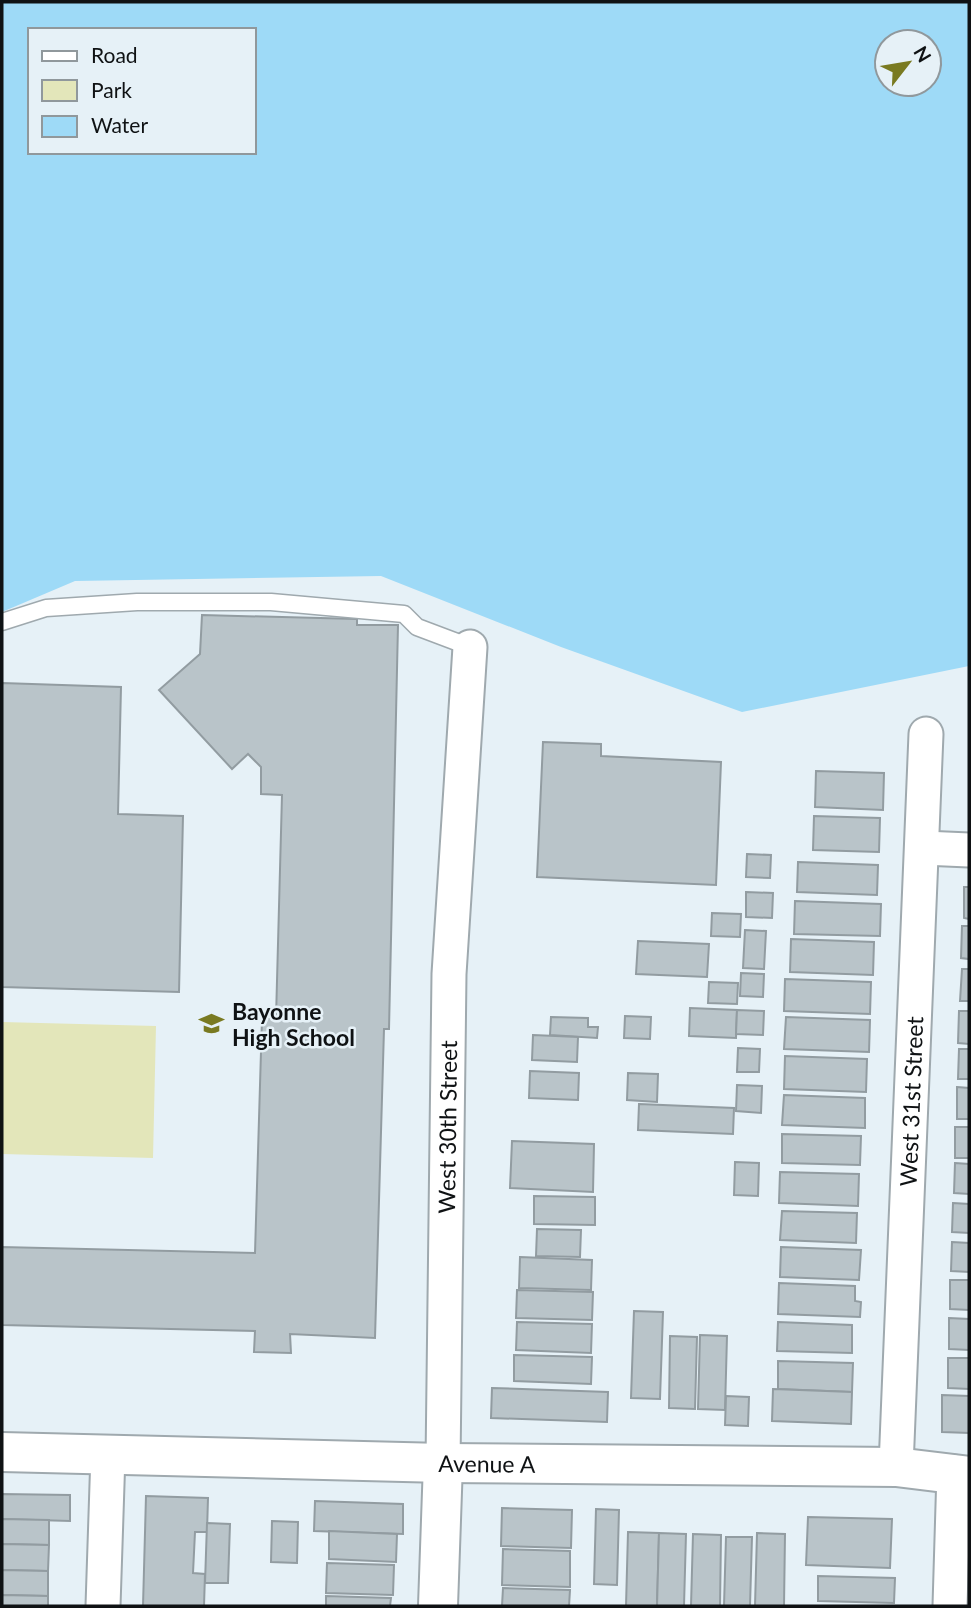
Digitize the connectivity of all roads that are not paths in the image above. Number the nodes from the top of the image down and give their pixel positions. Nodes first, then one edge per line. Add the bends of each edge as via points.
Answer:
1 (2, 622) edge
2 (470, 648) joint
3 (926, 734) dead end
4 (923, 848) junction
5 (969, 850) edge
6 (2, 1452) edge
7 (108, 1454) junction
8 (443, 1463) junction
9 (897, 1467) junction
10 (962, 1474) edge
11 (103, 1606) edge
12 (438, 1606) edge
13 (950, 1606) edge

1 - 2 lane via 46,608 99,603 271,603 404,614 418,626
2 - 8 street, West 30th Street via 449,974
3 - 4 street, West 31st Street
4 - 5 street
4 - 9 street, West 31st Street
6 - 7 street, Avenue A
7 - 8 street, Avenue A
7 - 11 street
8 - 9 street, Avenue A
8 - 12 street, West 30th Street
9 - 10 street, Avenue A
10 - 13 street

